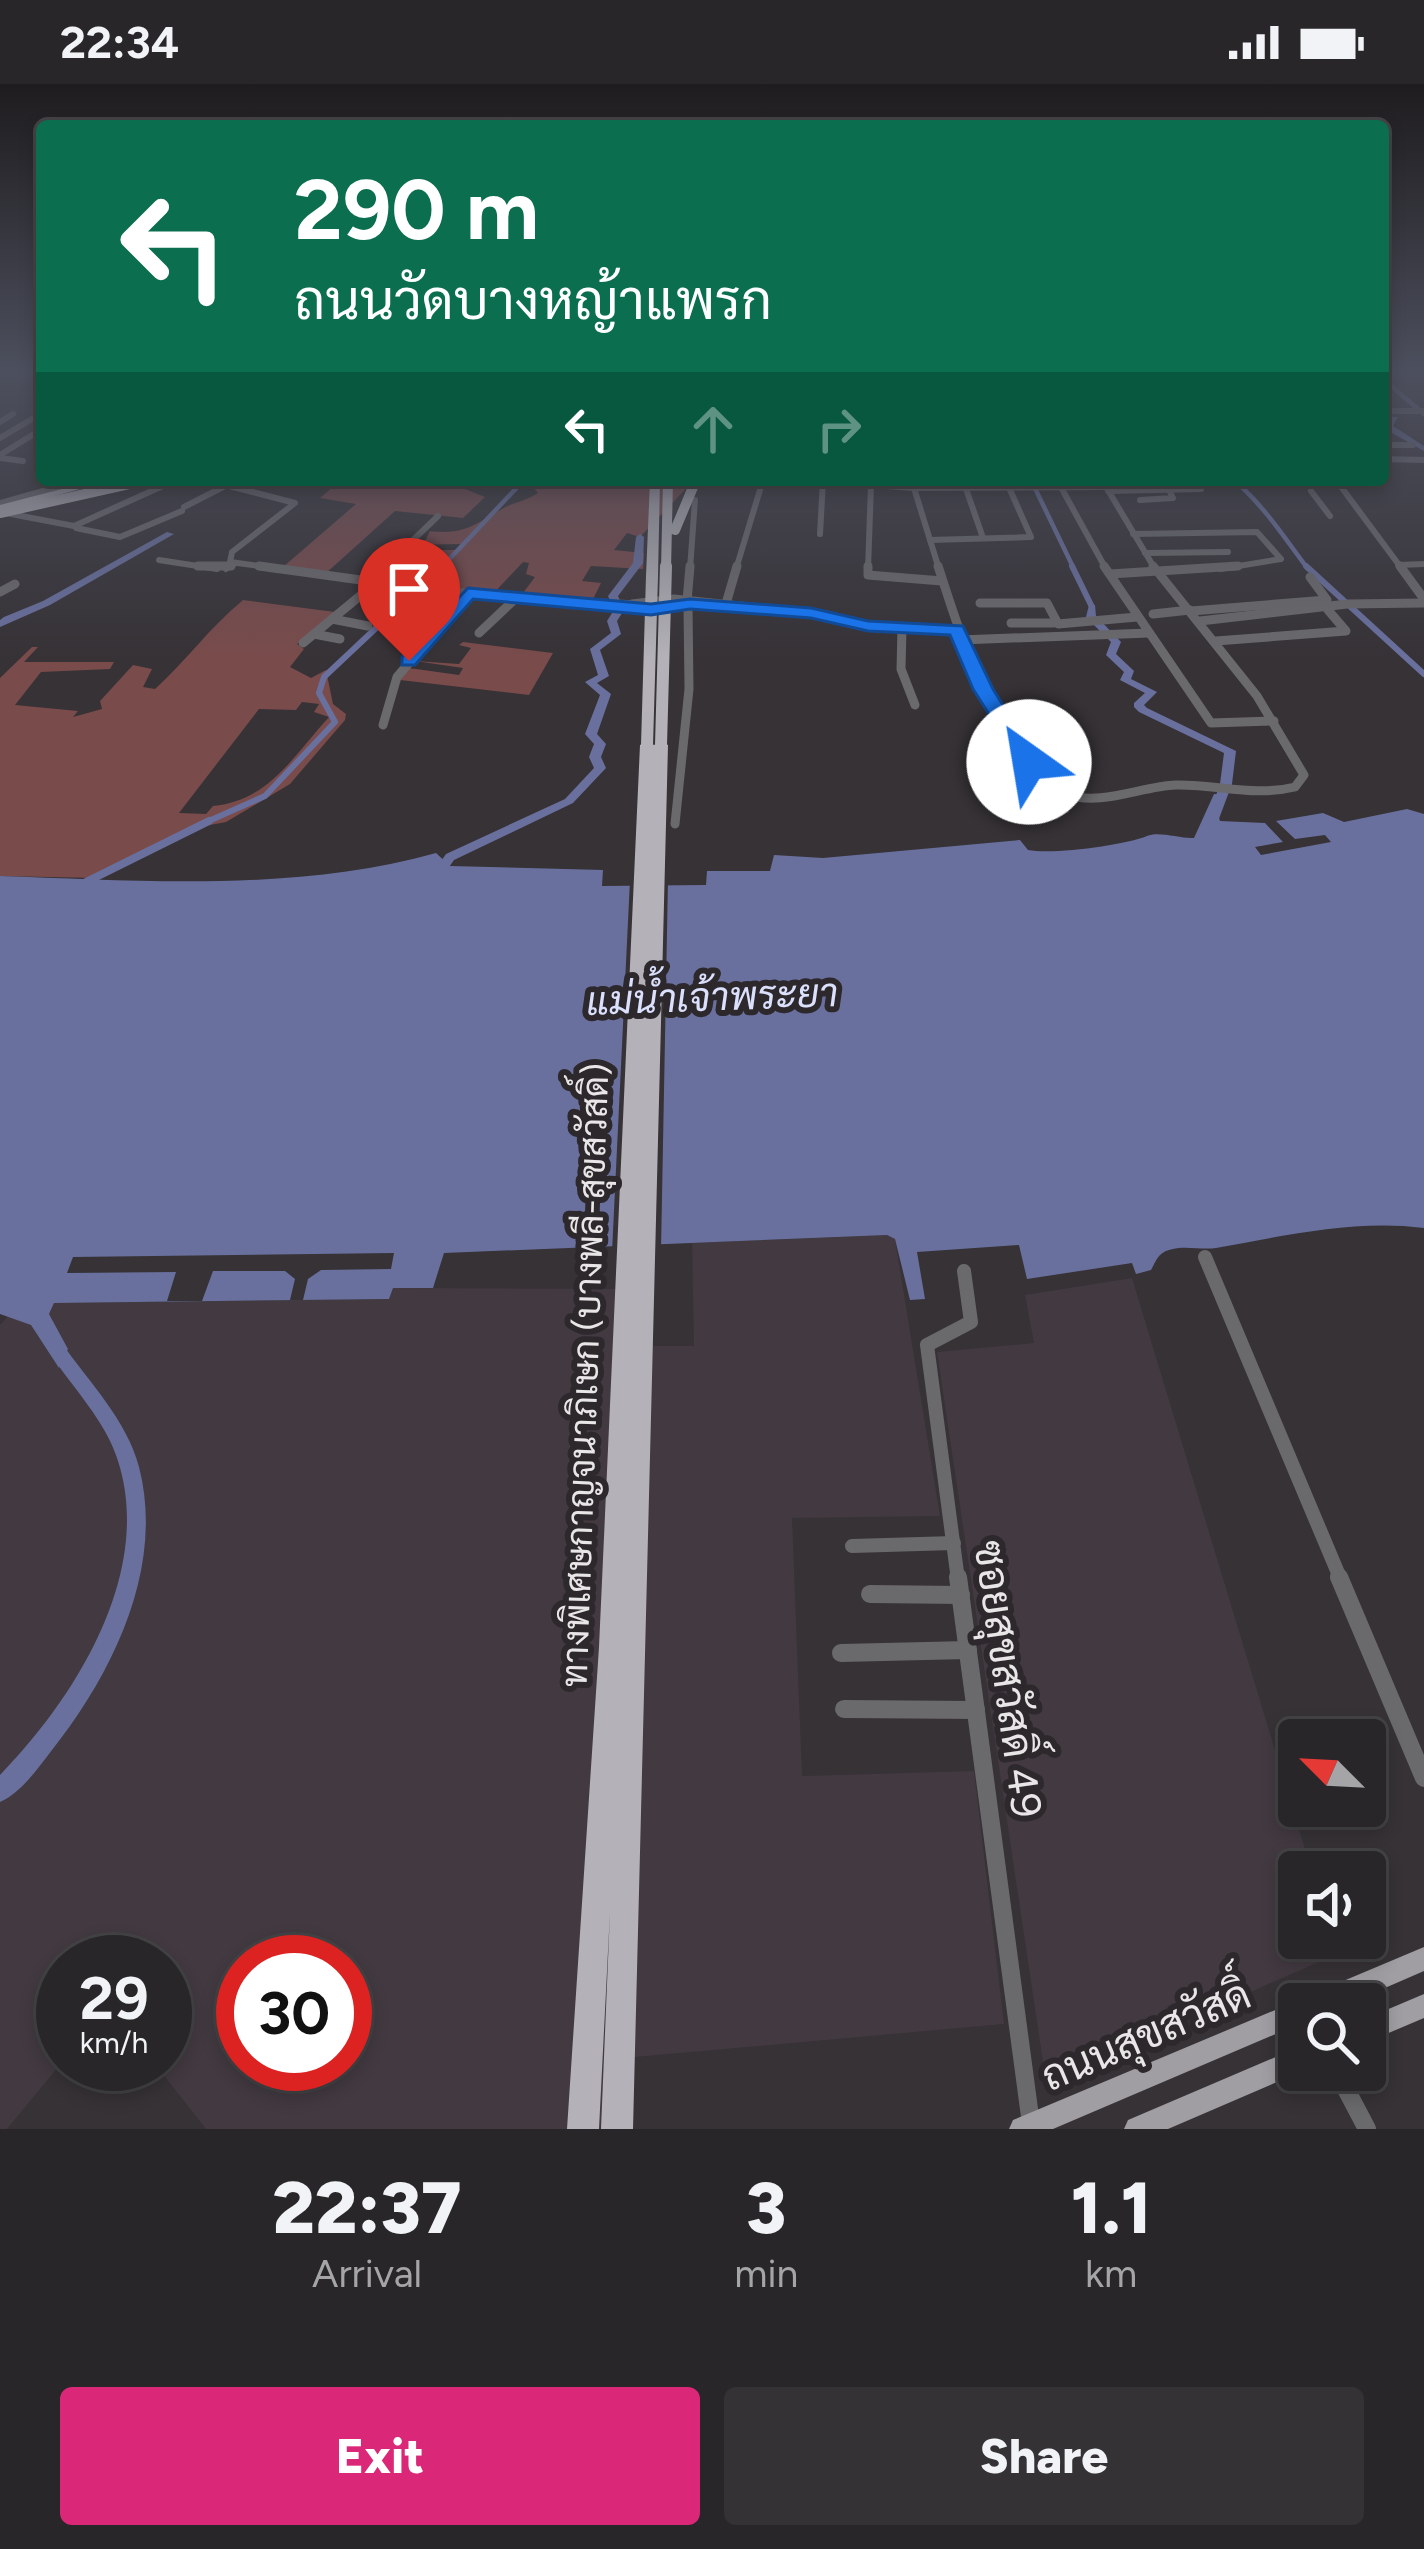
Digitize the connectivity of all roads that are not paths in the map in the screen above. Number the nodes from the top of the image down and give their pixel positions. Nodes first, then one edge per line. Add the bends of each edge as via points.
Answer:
1 (67, 486) edge
2 (88, 486) edge
3 (109, 486) edge
4 (119, 486) edge
5 (132, 486) edge
6 (162, 486) edge
7 (224, 486) edge
8 (230, 486) edge
9 (651, 486) edge
10 (668, 486) edge
11 (693, 486) edge
12 (761, 486) edge
13 (798, 486) edge
14 (823, 486) edge
15 (872, 486) edge
16 (886, 486) edge
17 (929, 486) edge
18 (965, 486) edge
19 (1008, 486) edge
20 (1060, 486) edge
21 (1106, 486) edge
22 (1340, 486) edge
23 (914, 488) junction
24 (1201, 489) dead end
25 (1169, 490) junction
26 (1311, 490) dead end
27 (795, 495) dead end
28 (72, 496) junction
29 (695, 500) dead end
30 (1140, 500) dead end
31 (1320, 502) junction
32 (1351, 502) junction
33 (3, 512) edge
34 (438, 516) dead end
35 (1330, 516) dead end
36 (856, 520) dead end
37 (870, 522) junction
38 (70, 526) junction
39 (0, 528) edge
40 (1214, 533) junction
41 (820, 534) dead end
42 (1133, 534) junction
43 (983, 538) junction
44 (930, 540) junction
45 (1228, 552) junction
46 (1145, 554) junction
47 (419, 557) dead end
48 (159, 560) dead end
49 (236, 562) junction
50 (1424, 564) edge
51 (1398, 565) junction
52 (1238, 567) junction
53 (394, 572) dead end
54 (414, 572) junction
55 (1157, 573) junction
56 (1110, 574) junction
57 (1310, 577) dead end
58 (375, 580) junction
59 (942, 581) junction
60 (15, 584) dead end
61 (398, 584) junction
62 (1035, 591) dead end
63 (0, 592) edge
64 (468, 594) junction
65 (514, 601) junction
66 (1424, 601) edge
67 (980, 603) dead end
68 (1040, 603) junction
69 (688, 604) junction
70 (725, 607) junction
71 (1328, 610) junction
72 (1190, 611) junction
73 (1153, 614) dead end
74 (1137, 617) junction
75 (332, 620) junction
76 (1200, 621) junction
77 (1011, 622) dead end
78 (1053, 623) junction
79 (368, 626) dead end
80 (902, 628) junction
81 (479, 633) dead end
82 (1149, 633) junction
83 (314, 634) junction
84 (958, 635) junction
85 (340, 639) dead end
86 (664, 640) junction
87 (1216, 641) junction
88 (303, 643) dead end
89 (915, 705) dead end
90 (1274, 722) junction
91 (382, 725) dead end
92 (675, 825) dead end
93 (1205, 1257) dead end
94 (964, 1270) dead end
95 (953, 1543) junction
96 (852, 1546) dead end
97 (870, 1594) dead end
98 (961, 1595) junction
99 (968, 1649) junction
100 (842, 1653) dead end
101 (844, 1709) dead end
102 (976, 1710) junction
103 (1424, 1778) edge
104 (1424, 1960) edge
105 (1369, 1983) edge
106 (1424, 2006) edge
107 (1278, 2021) edge
108 (1386, 2022) edge
109 (1278, 2069) edge
110 (1347, 2091) edge
111 (1027, 2127) edge
112 (583, 2129) edge
113 (617, 2129) edge
114 (1137, 2129) edge
115 (1367, 2129) edge

1 - 33 street
2 - 33 highway, bridge
3 - 28 highway, bridge
4 - 28 highway, bridge
5 - 33 highway
6 - 38 street
7 - 38 street via 120,537
8 - 49 street via 295,503 232,552
9 - 112 highway, ทางพิเศษกาญจนาภิเษก (บางพลี-สุขสวัสดิ์), bridge via 611,1647
10 - 86 highway, ทางพิเศษกาญจนาภิเษก (บางพลี-สุขสวัสดิ์), bridge
11 - 86 highway, bridge via 676,521
12 - 70 street
13 - 27 street
14 - 41 street
15 - 37 street
16 - 23 street
17 - 23 street
18 - 43 street
19 - 43 street via 1031,537
20 - 56 street
21 - 25 street
21 - 42 street
22 - 32 street
23 - 44 street
24 - 25 street
25 - 30 street via 1173,498
26 - 31 street
28 - 33 highway, bridge
29 - 69 street
31 - 32 street
31 - 35 street
32 - 51 street
33 - 38 street
33 - 39 street
34 - 58 street
36 - 37 street
37 - 59 street via 869,576
40 - 42 street
40 - 45 street
40 - 52 street via 1259,533 1280,559
42 - 46 street
43 - 44 street
44 - 59 street
45 - 46 street
45 - 52 street
46 - 55 street
47 - 54 street via 435,550
48 - 49 street via 224,570
49 - 58 street
50 - 51 street
51 - 66 street
52 - 55 street
53 - 54 street
54 - 61 street via 425,575
55 - 56 street
55 - 72 street
56 - 74 street
57 - 72 street via 1327,600
58 - 61 street
58 - 75 street
59 - 84 street
60 - 63 street
61 - 64 street
62 - 68 street
64 - 65 street
64 - 91 street via 397,676
65 - 69 street via 651,610
65 - 81 street
66 - 71 street
67 - 68 street
68 - 78 street via 1049,604
69 - 70 street
69 - 92 street via 689,707
70 - 80 street
71 - 76 street
71 - 87 street via 1344,633
72 - 73 street
72 - 76 street
74 - 78 street
74 - 82 street
75 - 79 street
75 - 83 street
76 - 87 street
77 - 78 street
80 - 84 street
80 - 89 street via 901,669
82 - 84 street
82 - 90 street via 1211,723
83 - 85 street
83 - 88 street
84 - 90 street via 983,689 1048,785 1082,797 1176,785 1280,792 1302,779
86 - 113 highway, ทางพิเศษกาญจนาภิเษก (บางพลี-สุขสวัสดิ์), bridge
87 - 90 street
93 - 103 street
94 - 95 street, ซอยสุขสวัสดิ์ 49 via 971,1322 928,1345
95 - 96 street
95 - 98 street, ซอยสุขสวัสดิ์ 49
97 - 98 street
98 - 99 street, ซอยสุขสวัสดิ์ 49
99 - 100 street
99 - 102 street, ซอยสุขสวัสดิ์ 49
101 - 102 street
102 - 111 street, ซอยสุขสวัสดิ์ 49
104 - 105 main road
106 - 108 main road
107 - 111 main road, ถนนสุขสวัสดิ์
109 - 114 main road
110 - 115 street

